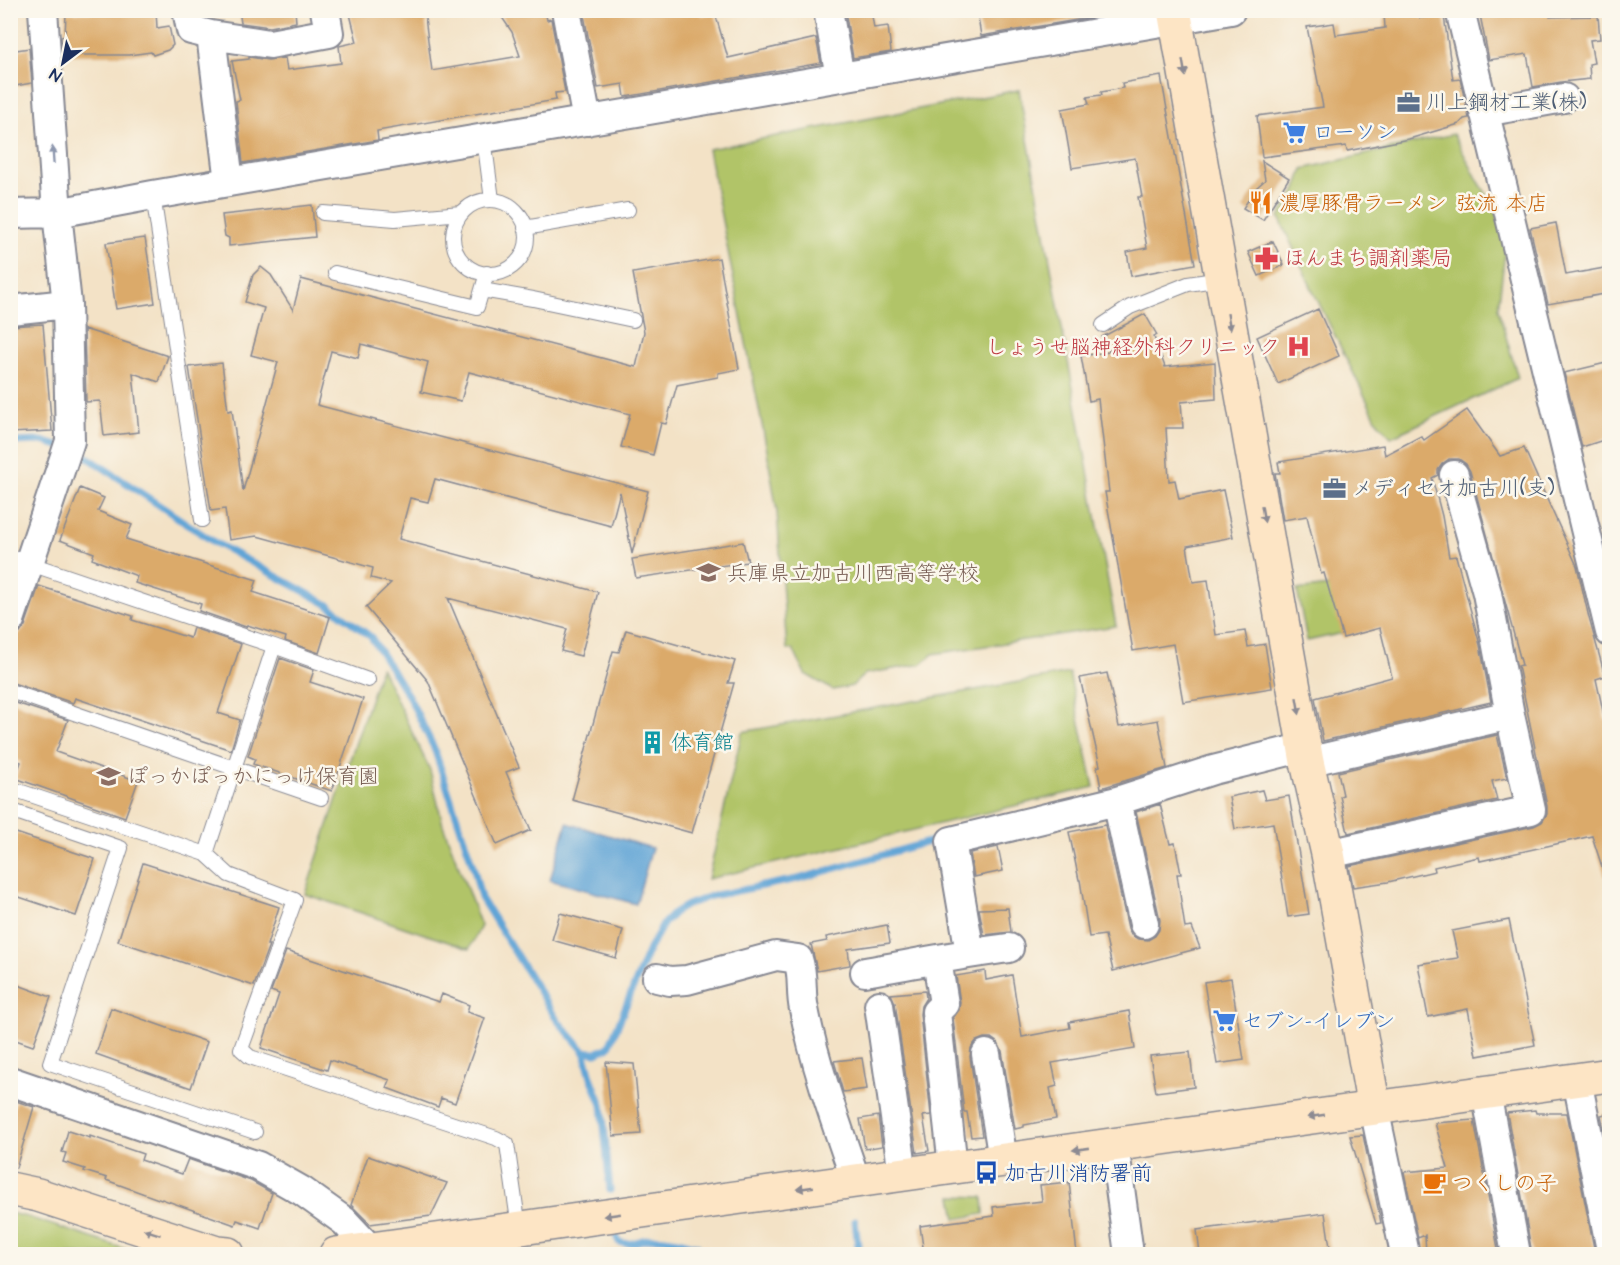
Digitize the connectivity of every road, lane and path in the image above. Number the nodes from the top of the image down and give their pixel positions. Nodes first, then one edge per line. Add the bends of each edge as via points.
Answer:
1 (43, 10) edge
2 (187, 10) edge
3 (566, 10) edge
4 (828, 10) edge
5 (1231, 10) edge
6 (1460, 10) edge
7 (1175, 15) edge
8 (335, 24) edge
9 (212, 35) junction
10 (840, 77) junction
11 (1564, 98) dead end
12 (1484, 112) junction
13 (586, 121) junction
14 (484, 138) junction
15 (229, 182) junction
16 (153, 195) junction
17 (492, 200) junction
18 (628, 210) dead end
19 (57, 213) junction
20 (322, 213) dead end
21 (461, 213) junction
22 (10, 214) edge
23 (525, 228) junction
24 (335, 273) dead end
25 (487, 273) junction
26 (1221, 279) junction
27 (482, 290) junction
28 (67, 304) junction
29 (10, 310) edge
30 (633, 320) dead end
31 (1103, 325) dead end
32 (1454, 475) dead end
33 (202, 520) dead end
34 (20, 560) edge
35 (10, 620) edge
36 (1610, 632) edge
37 (274, 646) junction
38 (368, 680) dead end
39 (10, 691) edge
40 (1510, 715) junction
41 (1306, 755) junction
42 (235, 767) junction
43 (10, 788) edge
44 (321, 798) dead end
45 (1117, 801) junction
46 (10, 810) edge
47 (206, 854) junction
48 (1328, 854) junction
49 (1144, 924) dead end
50 (1009, 948) dead end
51 (970, 953) junction
52 (937, 960) junction
53 (865, 972) dead end
54 (657, 978) dead end
55 (879, 1005) dead end
56 (986, 1054) dead end
57 (1610, 1075) edge
58 (1577, 1080) junction
59 (10, 1081) edge
60 (1486, 1092) junction
61 (1374, 1108) junction
62 (255, 1132) dead end
63 (1114, 1144) junction
64 (1003, 1160) junction
65 (953, 1167) junction
66 (903, 1174) junction
67 (856, 1180) junction
68 (10, 1189) edge
69 (519, 1228) junction
70 (1610, 1245) edge
71 (373, 1252) edge
72 (228, 1254) edge
73 (336, 1254) edge
74 (1129, 1254) edge
75 (1405, 1254) edge
76 (1516, 1254) edge

19 -> 1 street
2 - 9 street via 191,30
3 - 13 street
4 - 10 street
5 - 7 street
6 - 12 street
7 - 10 street
7 -> 26 street
8 - 9 street via 270,44
9 - 15 street
10 - 13 street
11 - 12 street
12 - 36 street
13 - 14 street
14 - 15 street
14 - 17 lane
15 - 16 street
16 - 19 street
16 - 33 lane
17 - 21 lane via 470,205
17 - 23 lane via 514,209
18 - 23 lane
19 - 22 street
19 - 28 street
20 - 21 lane via 395,219
21 - 25 lane via 453,234 458,256 476,271
23 - 25 lane via 524,251 518,261 498,273
24 - 27 lane via 477,308
25 - 27 lane
26 - 31 lane via 1188,284 1130,307
26 -> 41 street
27 - 30 lane
28 - 29 street
28 - 34 street via 68,447
32 - 40 street via 1487,593
34 - 35 street
34 - 37 lane
37 - 38 lane
37 - 42 lane
39 - 42 lane
40 - 41 street
40 - 48 street via 1531,810
41 - 45 street via 1213,770
41 - 48 street
42 - 44 lane
42 - 47 lane
43 - 47 lane
45 - 49 street
45 - 51 street via 951,841
46 - 62 lane via 121,848 50,1063
47 - 69 lane via 229,875 295,900 241,1049 250,1057 507,1144
48 - 61 street
50 - 51 street
51 - 52 street
52 - 53 street
52 - 65 street via 944,1004 936,1012
54 - 67 street via 688,987 776,957 798,959 803,1006 814,1051
55 - 66 street
56 - 64 street
57 - 58 street
58 - 60 street
58 - 70 street
59 - 71 street via 258,1166 344,1221
60 - 61 street
60 - 76 street
61 -> 63 street
61 - 75 street
63 -> 64 street
63 - 74 street
64 - 65 street
65 - 66 street
66 - 67 street
67 -> 69 street
72 -> 68 street
69 - 71 street
71 - 73 street

